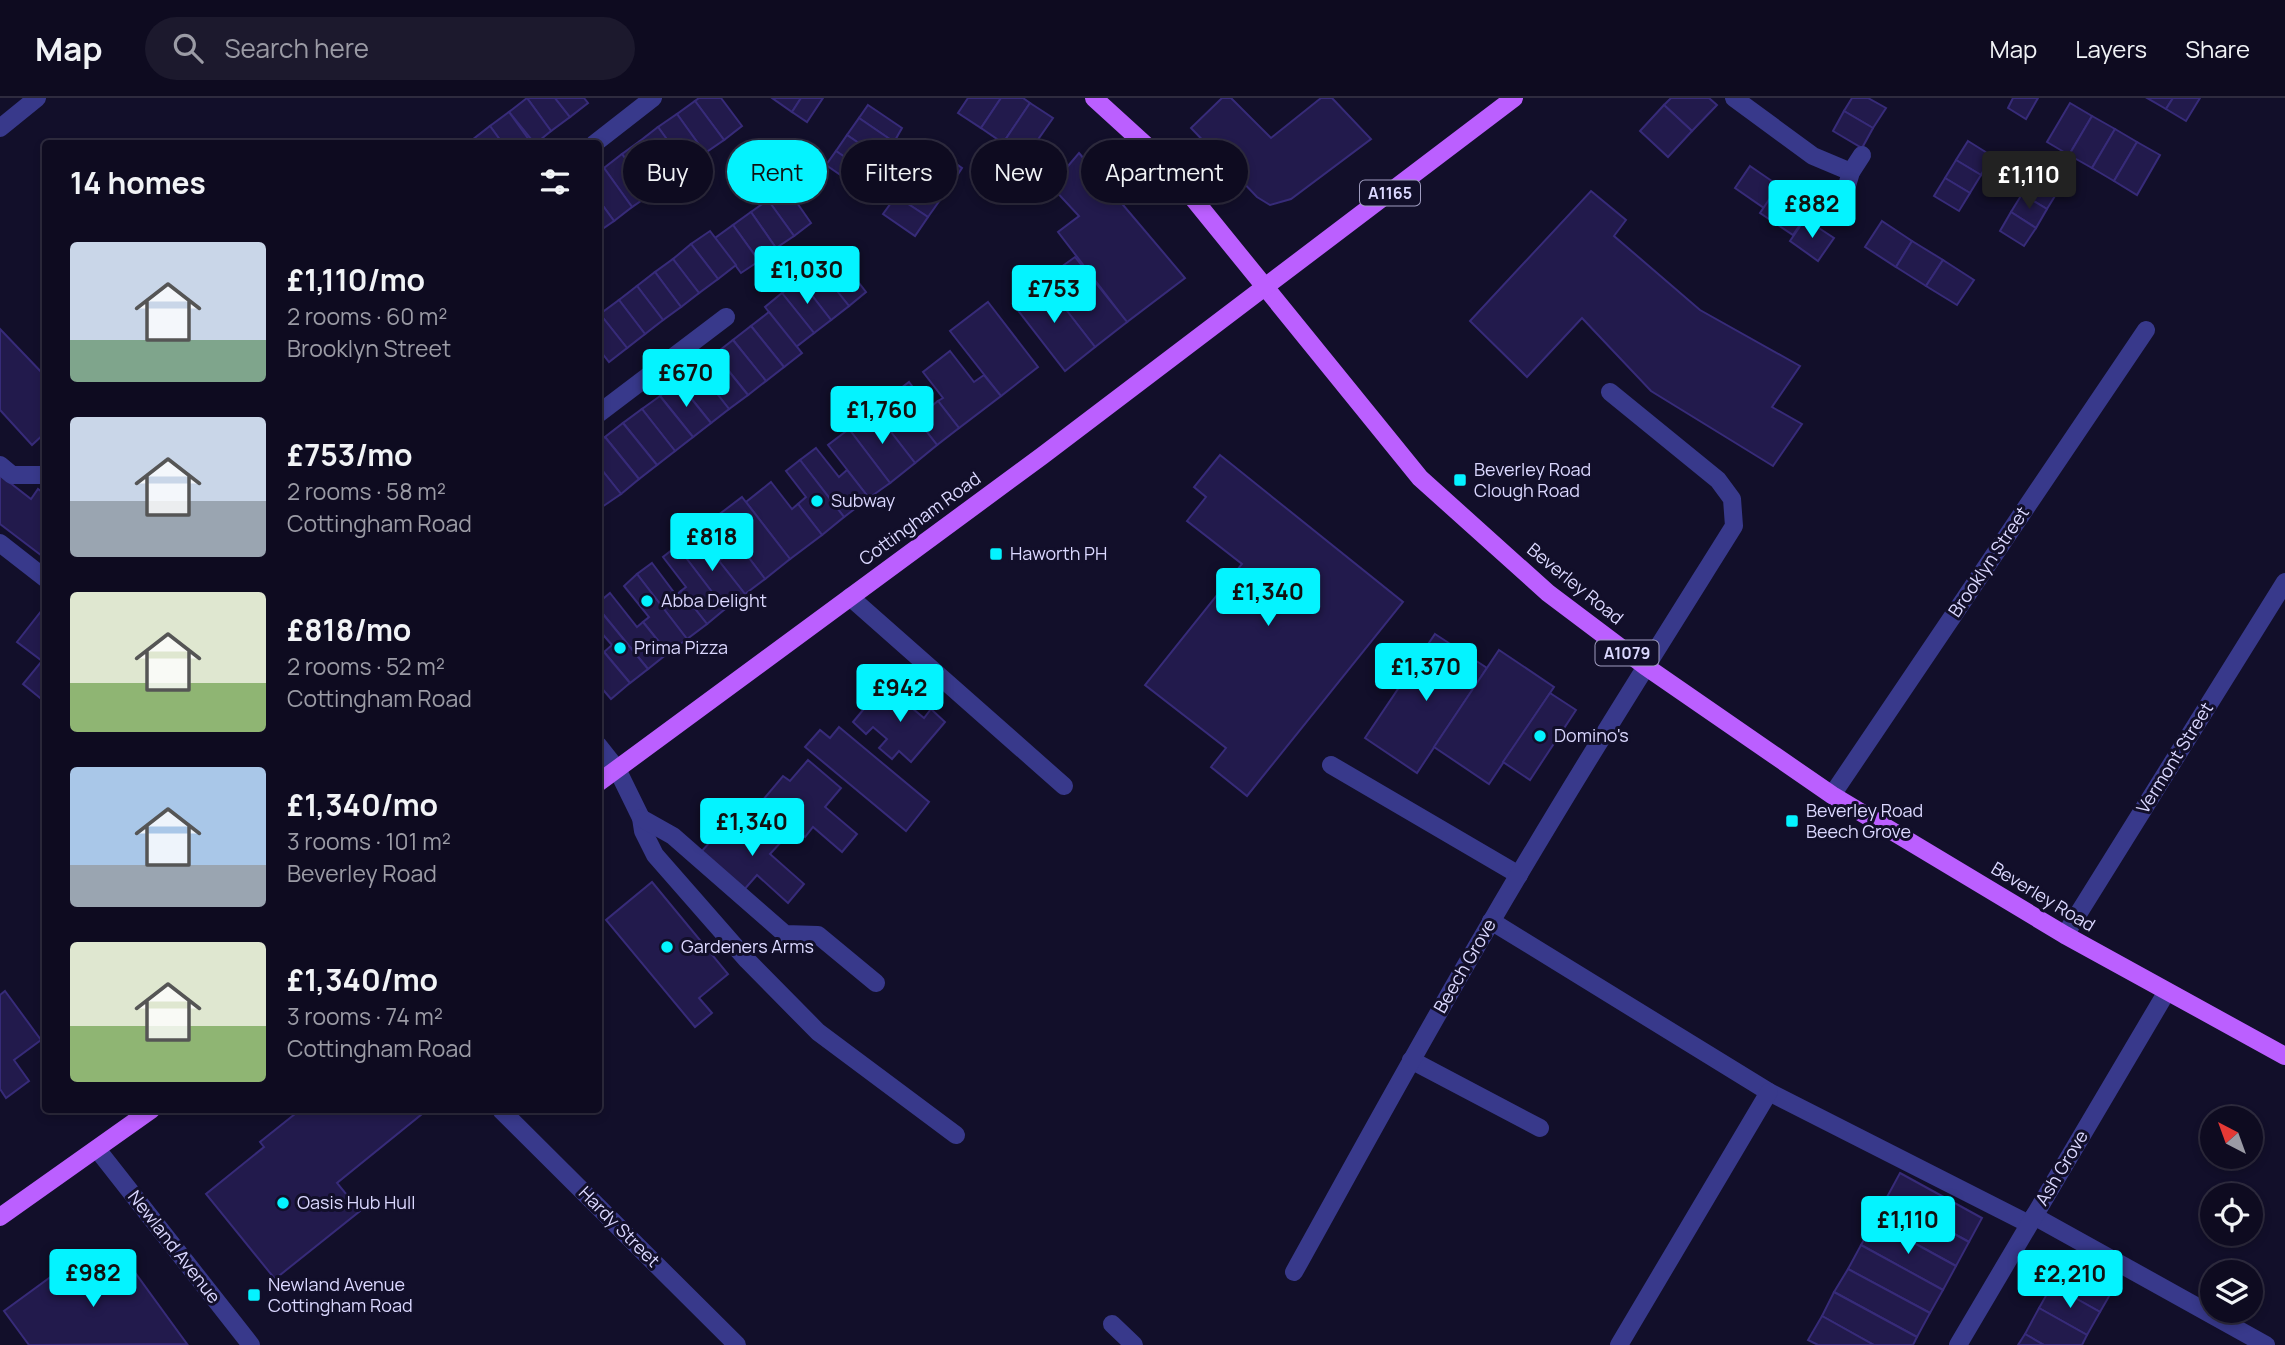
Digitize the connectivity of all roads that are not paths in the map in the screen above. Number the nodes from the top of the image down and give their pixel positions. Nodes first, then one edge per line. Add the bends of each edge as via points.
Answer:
1 (37, 98) edge
2 (653, 98) edge
3 (1094, 98) edge
4 (1514, 98) edge
5 (1734, 98) edge
6 (0, 128) edge
7 (599, 140) edge
8 (1862, 155) dead end
9 (1265, 288) junction
10 (726, 317) dead end
11 (2146, 330) dead end
12 (1610, 392) dead end
13 (602, 411) edge
14 (0, 466) edge
15 (42, 475) edge
16 (0, 543) edge
17 (42, 576) edge
18 (2285, 582) edge
19 (850, 597) junction
20 (1645, 666) junction
21 (602, 750) edge
22 (1331, 765) dead end
23 (617, 769) junction
24 (602, 780) edge
25 (1064, 786) dead end
26 (1832, 795) junction
27 (641, 818) junction
28 (1519, 876) junction
29 (1491, 921) junction
30 (2065, 935) junction
31 (876, 983) dead end
32 (2166, 993) junction
33 (2285, 1056) edge
34 (1411, 1060) junction
35 (1769, 1092) junction
36 (147, 1113) edge
37 (504, 1113) edge
38 (1540, 1128) dead end
39 (956, 1135) dead end
40 (97, 1149) junction
41 (0, 1217) edge
42 (2031, 1220) junction
43 (1294, 1272) dead end
44 (1112, 1324) dead end
45 (251, 1345) edge
46 (737, 1345) edge
47 (1135, 1345) edge
48 (1619, 1345) edge
49 (1958, 1345) edge
50 (2266, 1345) edge

1 - 6 street
2 - 7 street
3 - 9 main road, Beverley Road / A1079 via 1162,160
4 - 9 main road, A1165
5 - 8 street via 1848,180
9 - 19 main road, Cottingham Road
9 - 20 main road, Beverley Road / A1079 via 1420,478 1548,593
10 - 13 street
11 - 26 street, Brooklyn Street
12 - 20 street, Beech Grove via 1718,480 1732,499 1734,526
14 - 15 street via 12,475
16 - 17 street
18 - 30 street, Vermont Street
19 - 23 main road, Cottingham Road
19 - 25 street
20 - 26 main road, Beverley Road / A1079
20 - 28 street, Beech Grove
21 - 23 street
22 - 28 street
23 - 24 main road, Cottingham Road
23 - 27 street
26 - 30 main road, Beverley Road / A1079
27 - 31 street via 673,836 785,934 818,935
27 - 39 street via 655,855 818,1032
28 - 29 street, Beech Grove
29 - 34 street, Beech Grove
29 - 35 street
30 - 32 main road, Beverley Road / A1079
32 - 33 main road, Beverley Road / A1079
32 - 42 street, Ash Grove
34 - 38 street
34 - 43 street, Beech Grove
35 - 42 street
35 - 48 street
36 - 40 main road
37 - 46 street, Hardy Street
40 - 41 main road
40 - 45 street, Newland Avenue
42 - 49 street, Ash Grove
42 - 50 street
44 - 47 street

